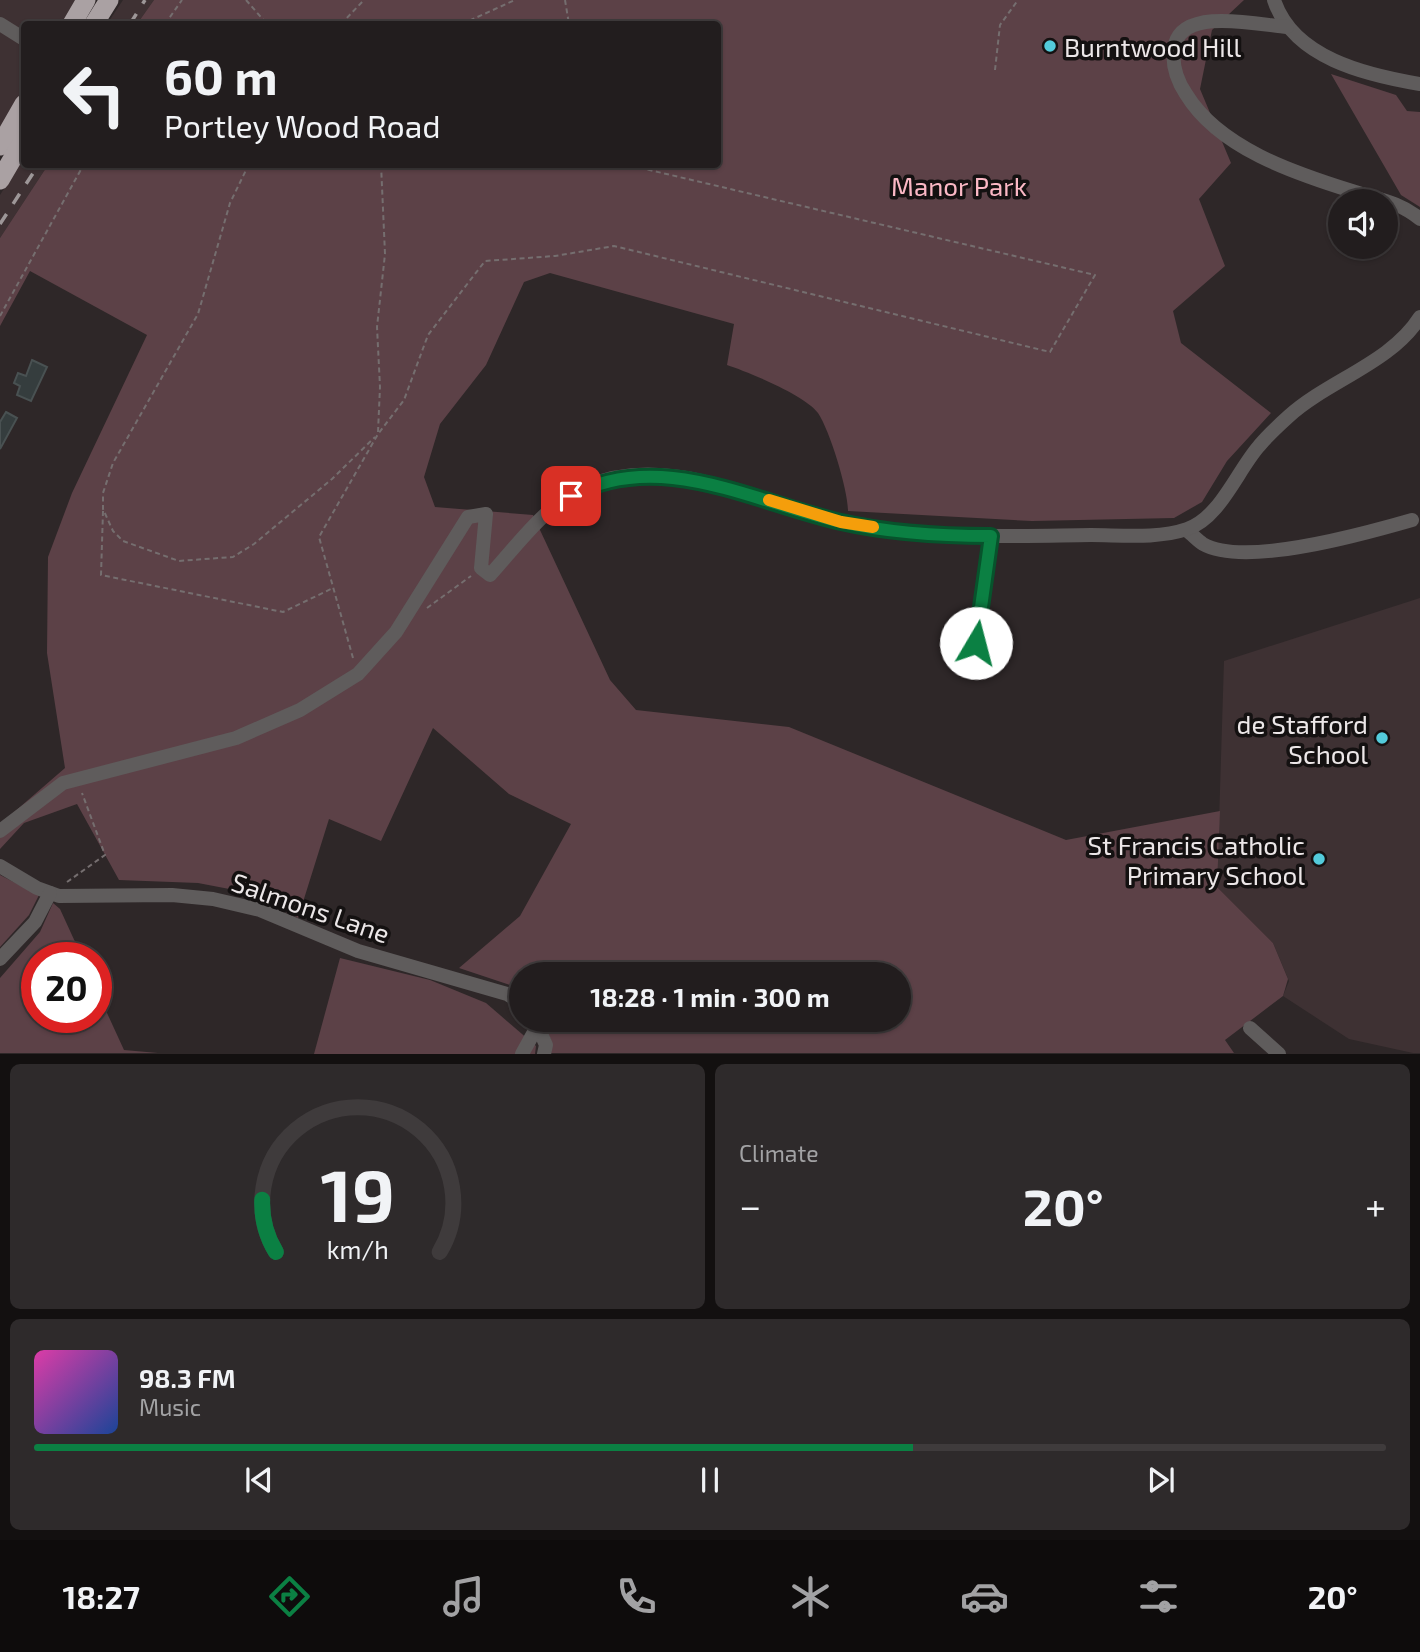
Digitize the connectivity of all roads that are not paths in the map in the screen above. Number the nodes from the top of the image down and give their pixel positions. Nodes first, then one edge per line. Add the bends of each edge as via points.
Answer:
1 (86, 0) edge
2 (109, 0) edge
3 (1274, 0) edge
4 (74, 21) edge
5 (96, 21) edge
6 (0, 24) edge
7 (1287, 27) junction
8 (21, 36) edge
9 (1420, 84) edge
10 (21, 109) edge
11 (21, 144) edge
12 (0, 145) edge
13 (0, 180) edge
14 (1420, 219) edge
15 (1420, 317) edge
16 (1412, 520) dead end
17 (1186, 530) junction
18 (991, 536) junction
19 (976, 643) dead end
20 (0, 831) edge
21 (0, 866) edge
22 (50, 893) junction
23 (0, 958) edge
24 (509, 995) edge
25 (1250, 1028) dead end
26 (532, 1032) edge
27 (540, 1032) edge
28 (522, 1054) edge
29 (544, 1054) edge
30 (1279, 1054) edge

1 - 4 highway
2 - 5 highway
3 - 7 street
6 - 8 street
7 - 9 street via 1330,59
7 - 14 street via 1201,21 1184,29 1175,42 1173,65 1194,107 1243,146 1401,205
10 - 12 highway
11 - 13 highway
15 - 17 street via 1401,341 1290,415 1259,446 1206,519
16 - 17 street via 1342,540 1262,550 1205,545
17 - 18 street via 1143,535
18 - 19 street
18 - 20 street via 898,531 841,522 739,491 679,478 638,476 588,486 554,505 490,575 481,568 486,514 468,517 396,632 358,674 300,710 236,738 63,783
21 - 22 street, Salmons Lane
22 - 23 street via 35,922
22 - 24 street, Salmons Lane via 213,899 260,910 358,951
25 - 30 street
26 - 28 street
27 - 29 street

